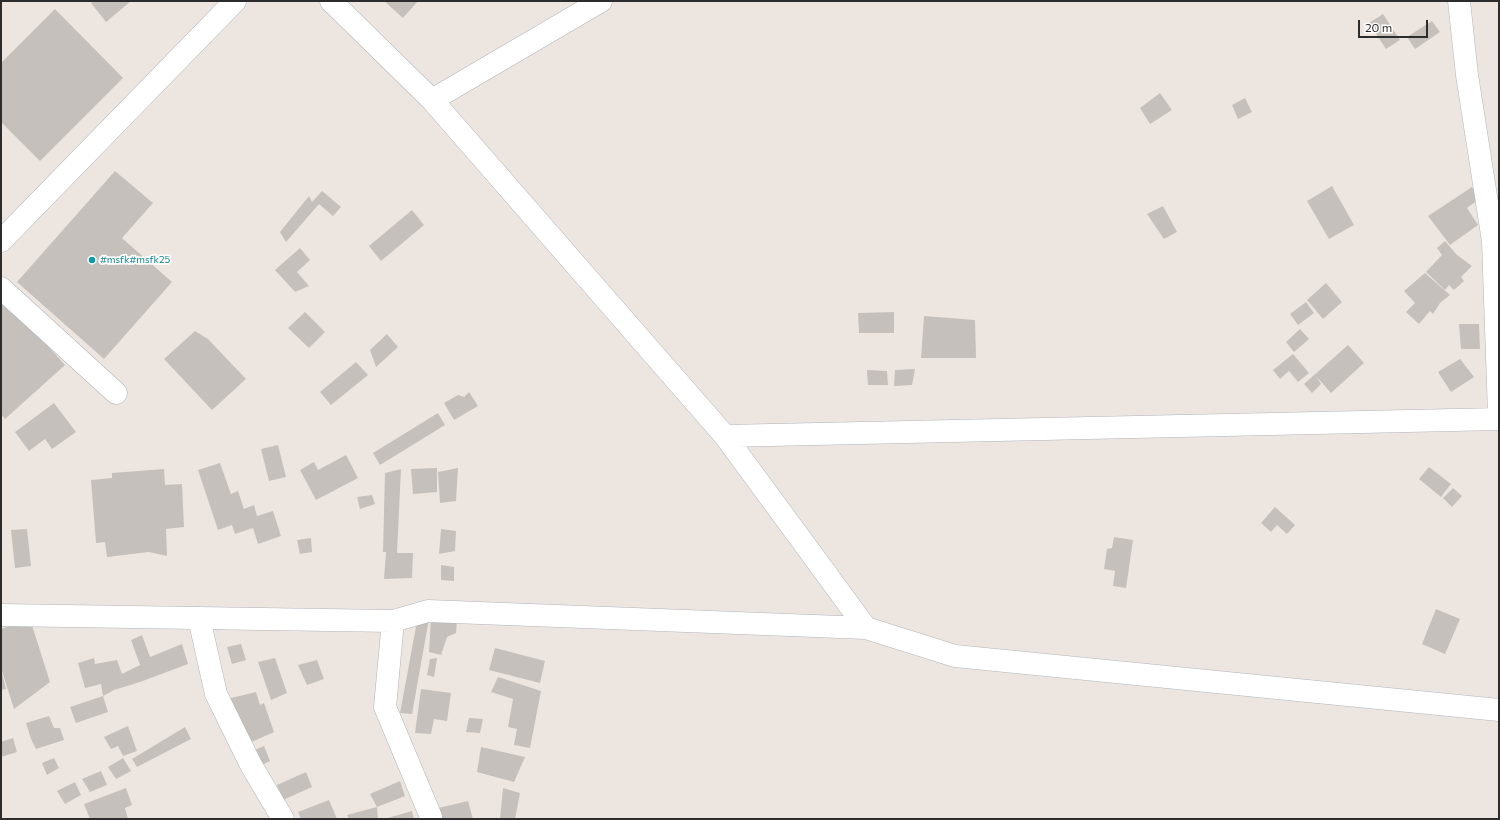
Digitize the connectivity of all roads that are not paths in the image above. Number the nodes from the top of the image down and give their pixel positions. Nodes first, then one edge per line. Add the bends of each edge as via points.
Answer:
1 (235, 1) edge
2 (331, 1) edge
3 (601, 1) edge
4 (1459, 1) edge
5 (432, 100) junction
6 (1, 242) edge
7 (1, 288) edge
8 (116, 393) dead end
9 (1499, 414) edge
10 (1499, 419) edge
11 (725, 436) junction
12 (1, 615) edge
13 (199, 618) junction
14 (393, 620) junction
15 (866, 628) junction
16 (1499, 710) edge
17 (431, 817) dead end
18 (283, 819) edge

1 - 6 street
2 - 5 street
3 - 5 street
4 - 9 street via 1467,75 1493,241
5 - 11 street
7 - 8 street
10 - 11 street
11 - 15 street
12 - 13 street
13 - 14 street
13 - 18 street via 216,694 251,765
14 - 15 street via 428,611
14 - 17 street via 385,707
15 - 16 street via 955,656

